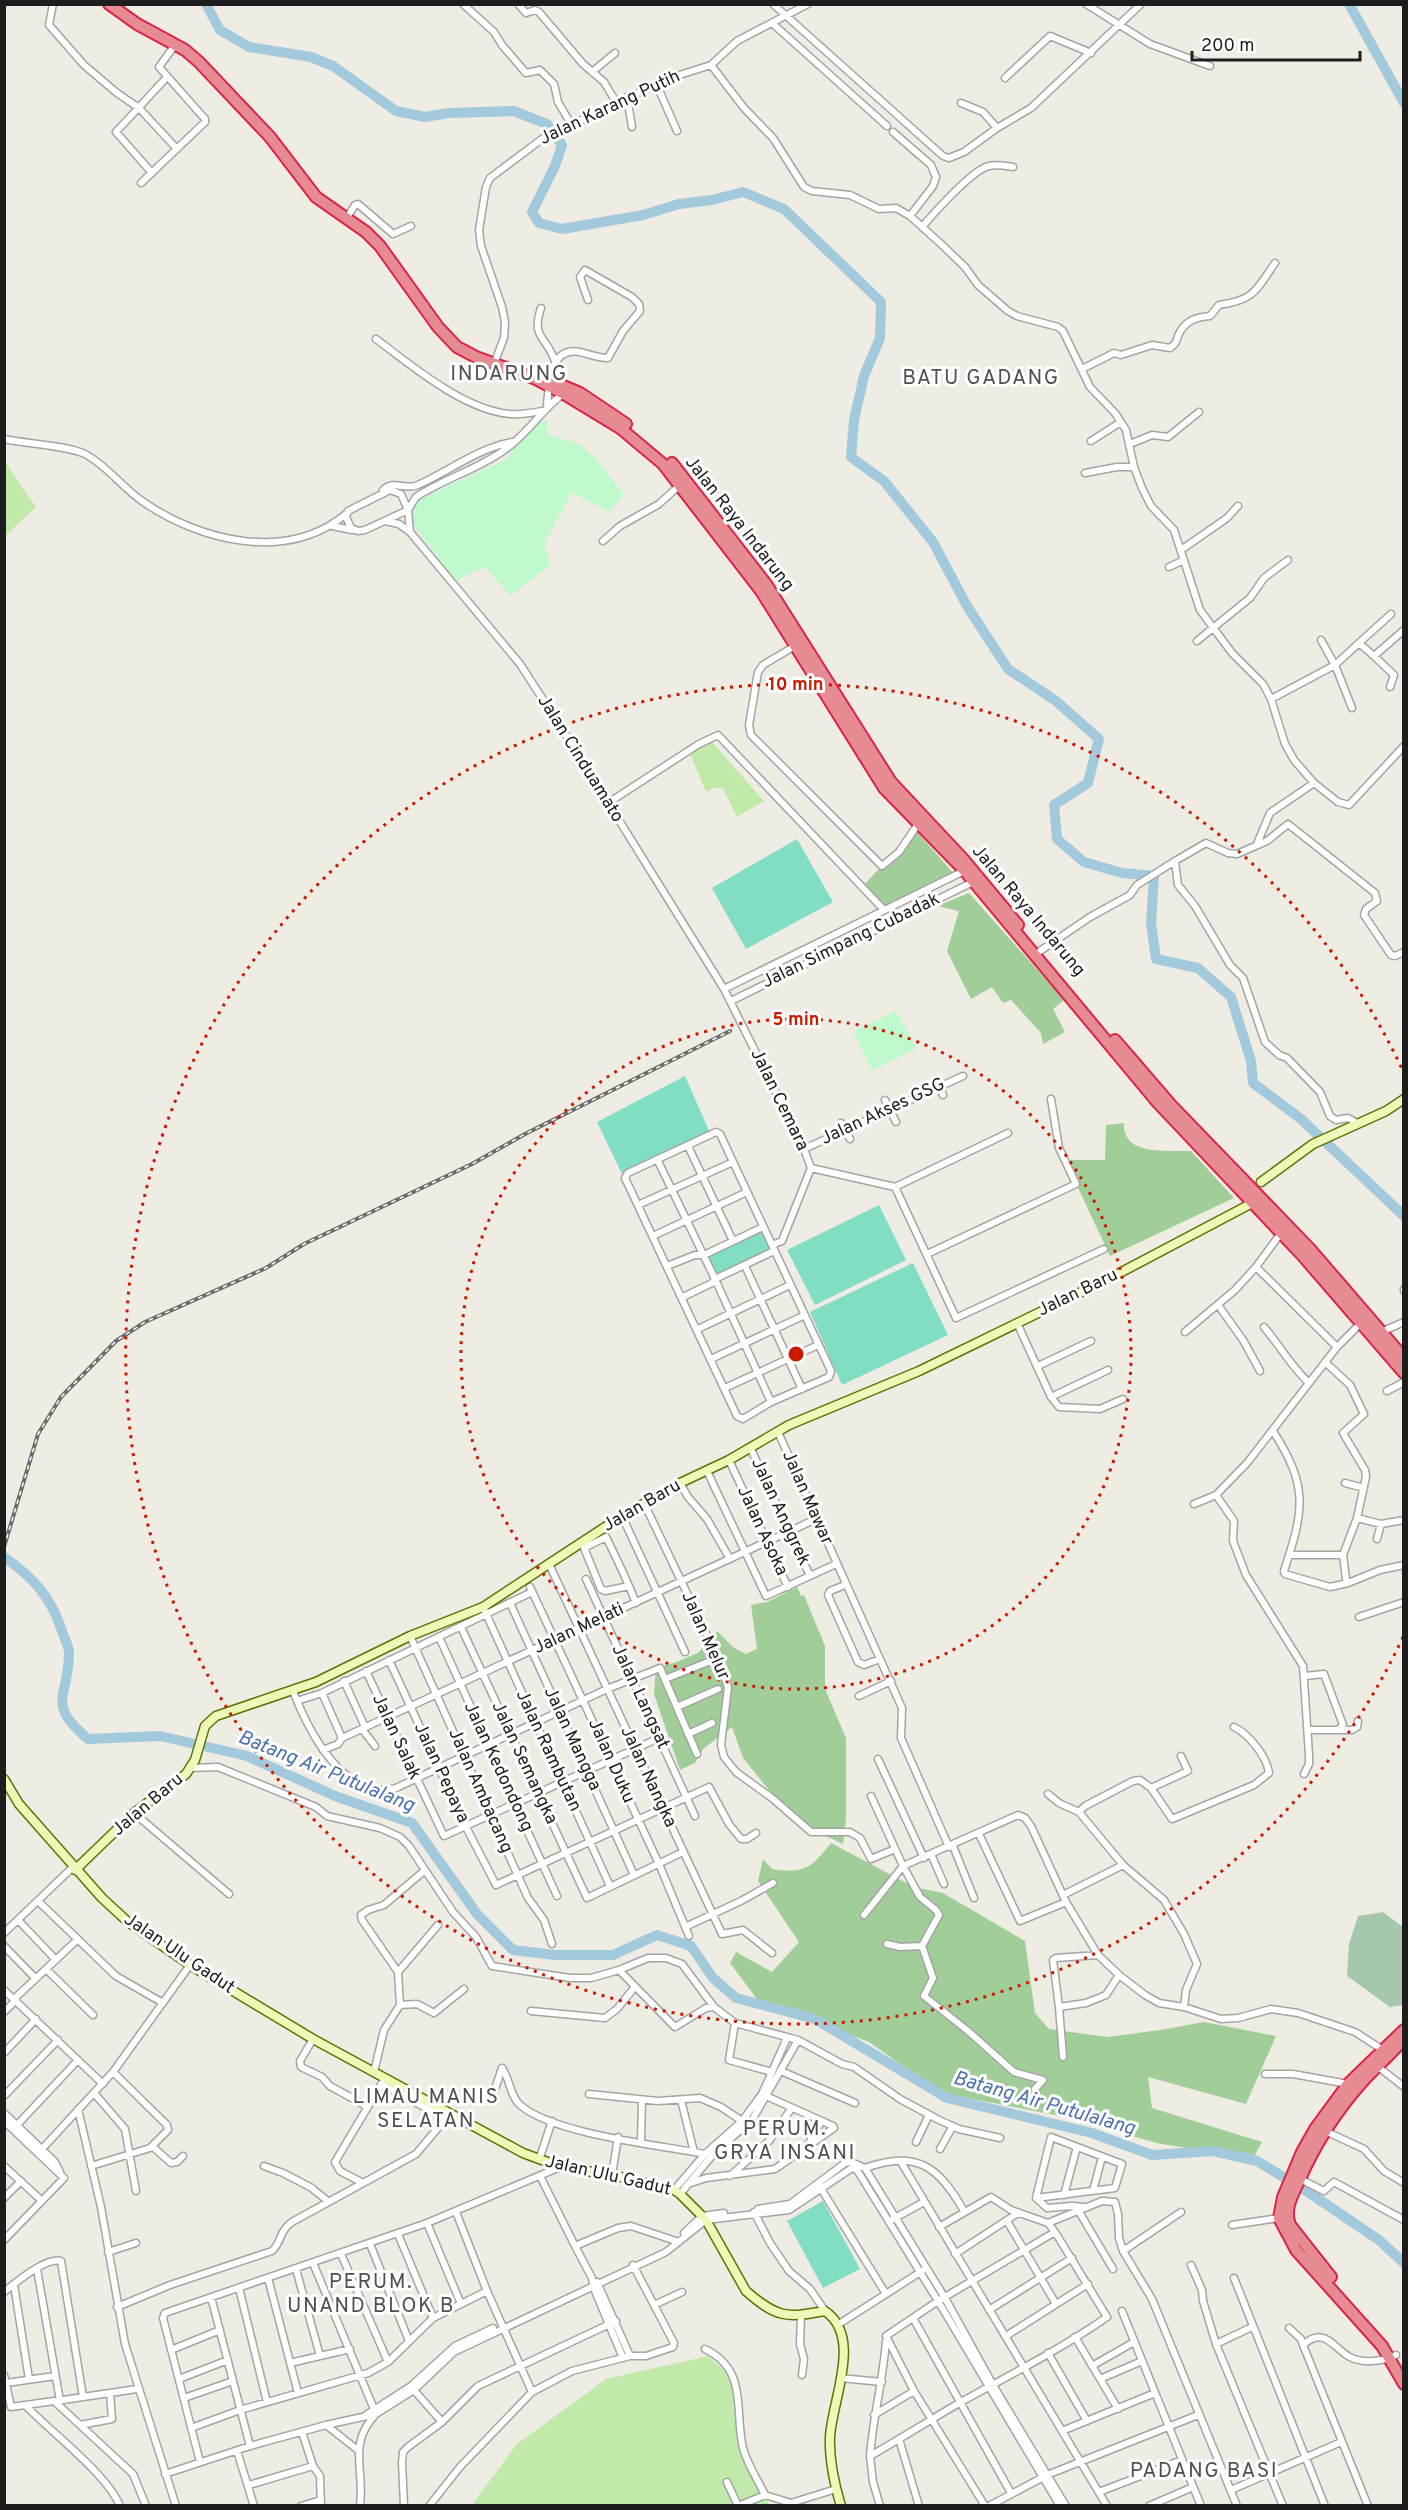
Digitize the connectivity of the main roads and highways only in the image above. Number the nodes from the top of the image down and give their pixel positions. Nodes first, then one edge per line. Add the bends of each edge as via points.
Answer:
1 (109, 4) edge
2 (683, 482) junction
3 (848, 722) junction
4 (972, 875) junction
5 (1251, 1195) junction
6 (1364, 1320) junction
7 (1404, 1358) edge
8 (1404, 1374) edge
9 (1404, 2030) edge
10 (1401, 2046) edge
11 (1330, 2116) junction
12 (1297, 2178) junction
13 (1286, 2199) junction
14 (1347, 2300) junction
15 (1393, 2357) junction
16 (1404, 2370) edge
17 (1404, 2384) edge

1 - 2 highway, Jalan Raya Indarung via 199,62 261,128 315,197 380,246 452,342 465,352 567,391 620,428
2 - 3 highway, Jalan Raya Indarung
2 - 3 highway, Jalan Raya Indarung via 766,584
3 - 4 highway, Jalan Raya Indarung via 891,782
3 - 4 highway, Jalan Raya Indarung via 879,781 915,828
4 - 5 highway, Jalan Raya Indarung
4 - 5 highway, Jalan Raya Indarung via 1158,1103
5 - 6 highway, Jalan Raya Indarung via 1281,1233
5 - 6 highway, Jalan Raya Indarung via 1310,1249
6 - 7 highway, Jalan Raya Indarung via 1381,1332
6 - 8 highway, Jalan Raya Indarung
9 - 11 highway via 1348,2084
10 - 11 highway
11 - 12 highway
11 - 12 highway via 1302,2152
12 - 13 highway
13 - 14 highway via 1287,2217 1295,2233
13 - 14 highway via 1279,2218 1296,2250
14 - 15 highway
15 - 16 highway
15 - 17 highway

